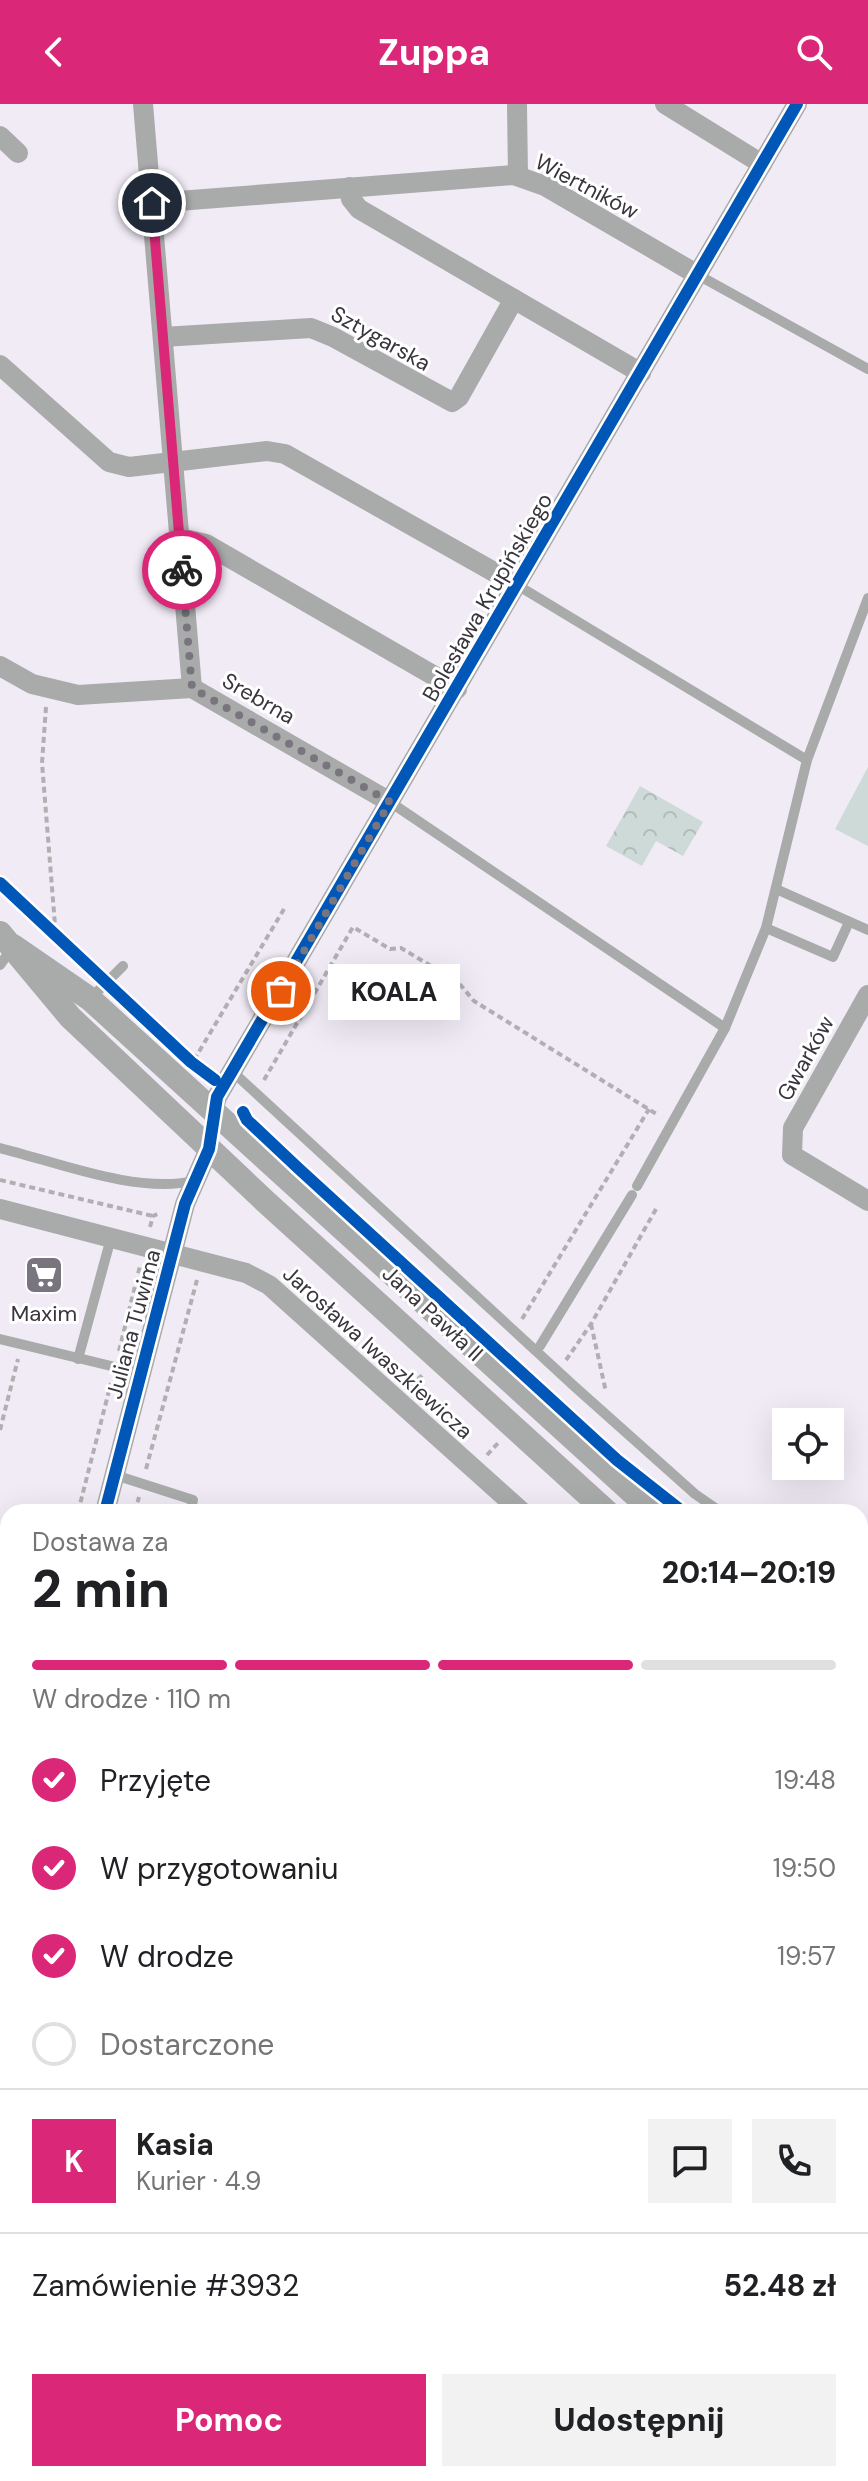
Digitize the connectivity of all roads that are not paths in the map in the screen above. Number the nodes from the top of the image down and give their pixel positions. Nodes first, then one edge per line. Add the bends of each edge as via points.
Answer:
1 (143, 104) edge
2 (517, 104) edge
3 (665, 104) edge
4 (797, 104) edge
5 (0, 136) edge
6 (18, 153) dead end
7 (762, 164) junction
8 (518, 176) junction
9 (349, 187) junction
10 (152, 203) junction
11 (698, 275) junction
12 (514, 299) junction
13 (163, 337) junction
14 (0, 365) edge
15 (868, 369) edge
16 (641, 373) junction
17 (173, 460) junction
18 (180, 538) junction
19 (517, 585) junction
20 (868, 598) edge
21 (0, 666) edge
22 (192, 688) junction
23 (457, 689) junction
24 (807, 760) junction
25 (390, 802) junction
26 (776, 889) junction
27 (849, 922) junction
28 (766, 928) junction
29 (868, 930) edge
30 (4, 948) edge
31 (123, 966) dead end
32 (102, 987) junction
33 (868, 995) edge
34 (725, 1028) junction
35 (224, 1076) junction
36 (213, 1112) junction
37 (0, 1148) edge
38 (209, 1149) junction
39 (184, 1183) junction
40 (868, 1201) edge
41 (0, 1209) edge
42 (111, 1238) junction
43 (173, 1253) junction
44 (0, 1339) edge
45 (540, 1346) dead end
46 (78, 1359) junction
47 (140, 1373) junction
48 (115, 1475) junction
49 (107, 1504) edge
50 (192, 1504) edge
51 (513, 1504) edge
52 (598, 1504) edge
53 (645, 1504) edge
54 (709, 1504) edge

1 - 10 street
2 - 8 street
3 - 7 street
4 - 7 street, Bolesława Krupińskiego
5 - 6 street
7 - 11 street, Bolesława Krupińskiego
8 - 9 street, Wiertników
8 - 11 street, Wiertników via 545,186
9 - 10 street, Wiertników
9 - 12 street via 359,209
10 - 13 street
11 - 15 lane
11 - 16 street, Bolesława Krupińskiego
12 - 13 street, Sztygarska via 452,402 311,328
12 - 16 street
13 - 17 street
14 - 17 street via 106,461 129,467
16 - 19 street, Bolesława Krupińskiego
17 - 18 street
17 - 19 street via 267,451 290,455
18 - 22 street
18 - 23 street via 203,542
19 - 23 street, Bolesława Krupińskiego
19 - 24 lane
20 - 24 lane
21 - 22 street, Srebrna via 49,689 96,696
22 - 25 street, Srebrna
23 - 25 street, Bolesława Krupińskiego
24 - 26 lane
25 - 34 lane
25 - 35 street, Bolesława Krupińskiego
26 - 27 lane
26 - 28 lane
27 - 28 lane via 833,957
27 - 29 lane
28 - 34 lane
30 - 32 street, Jana Pawła II
30 - 38 street, Jana Pawła II
31 - 32 lane
32 - 36 street, Jana Pawła II
33 - 40 street, Gwarków via 793,1128 792,1155
34 - 45 lane
35 - 36 street, Bolesława Krupińskiego
35 - 54 lane via 256,1093
36 - 38 street
36 - 53 street, Jana Pawła II
37 - 39 lane via 142,1183
38 - 39 street, Juliana Tuwima
38 - 52 street, Jana Pawła II
39 - 43 street, Juliana Tuwima
41 - 42 street, Jarosława Iwaszkiewicza
42 - 43 street, Jarosława Iwaszkiewicza
42 - 46 lane
43 - 47 street, Juliana Tuwima
43 - 51 street, Jarosława Iwaszkiewicza via 246,1273 269,1285
44 - 46 lane
46 - 47 lane
47 - 48 street, Juliana Tuwima
48 - 49 street, Juliana Tuwima
48 - 50 lane via 193,1500

